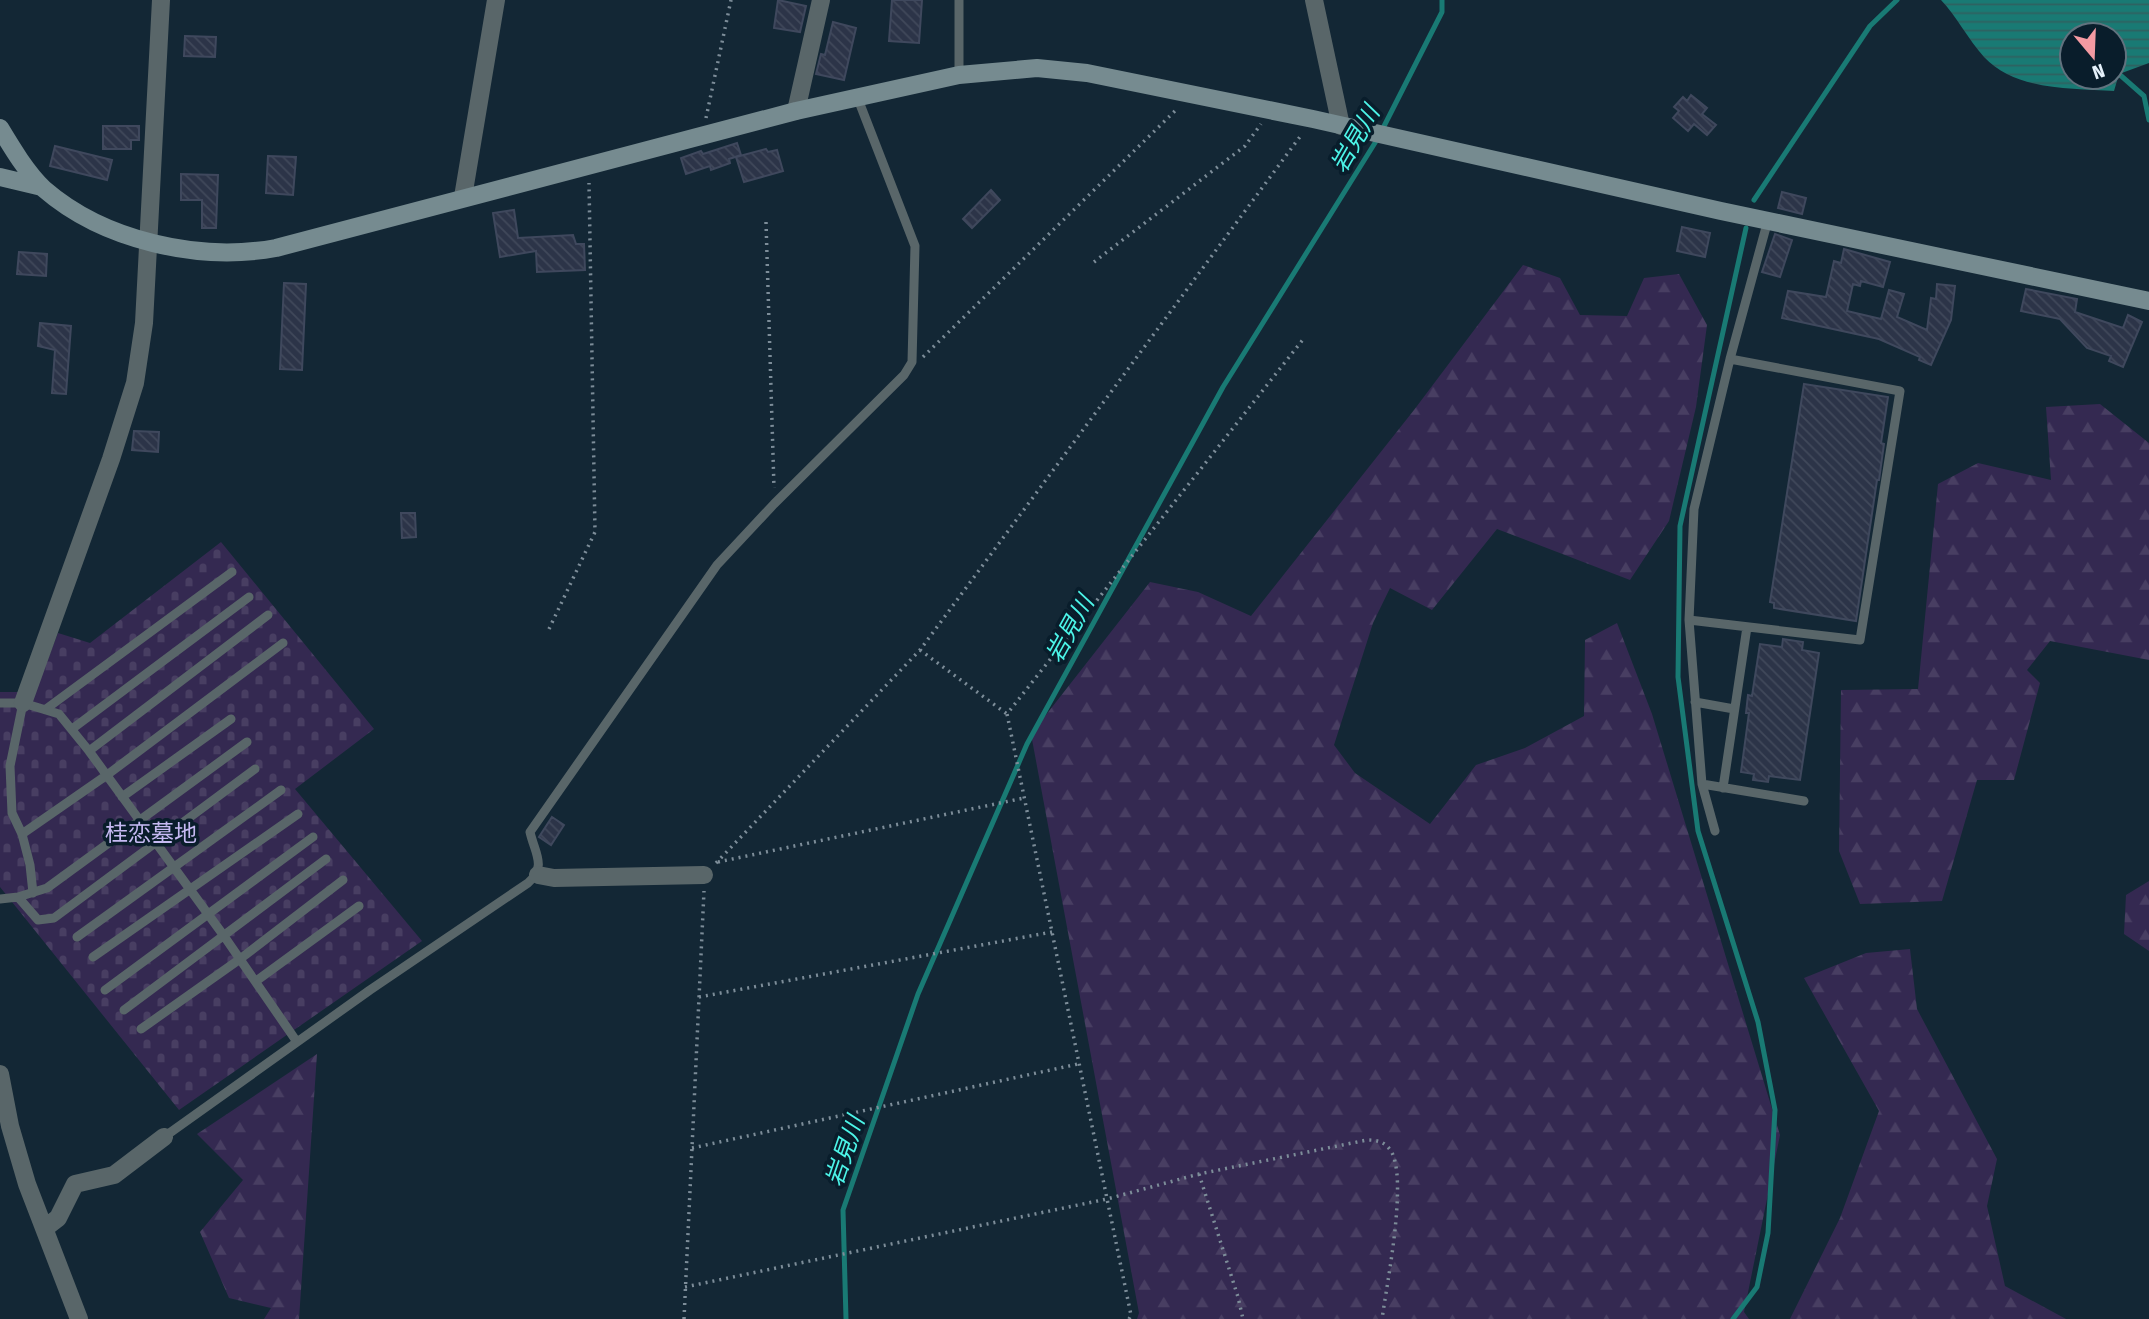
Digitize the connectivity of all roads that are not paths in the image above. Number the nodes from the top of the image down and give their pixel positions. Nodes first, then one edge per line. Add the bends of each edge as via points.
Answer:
1 (161, 0) edge
2 (496, 0) edge
3 (821, 0) edge
4 (959, 0) edge
5 (1314, 0) edge
6 (959, 75) junction
7 (858, 99) junction
8 (796, 111) junction
9 (1341, 126) junction
10 (0, 128) edge
11 (0, 177) edge
12 (42, 187) junction
13 (463, 197) junction
14 (1768, 220) junction
15 (149, 243) junction
16 (2149, 301) edge
17 (1730, 359) junction
18 (232, 572) dead end
19 (249, 597) dead end
20 (268, 615) dead end
21 (1689, 620) junction
22 (1747, 627) junction
23 (282, 643) dead end
24 (0, 702) edge
25 (1695, 702) junction
26 (23, 703) junction
27 (46, 709) junction
28 (1734, 709) junction
29 (231, 719) dead end
30 (72, 729) junction
31 (247, 742) dead end
32 (89, 751) junction
33 (255, 769) dead end
34 (107, 775) junction
35 (1702, 784) junction
36 (1723, 788) junction
37 (281, 790) dead end
38 (122, 797) junction
39 (1804, 801) dead end
40 (298, 814) dead end
41 (140, 821) junction
42 (1715, 831) dead end
43 (22, 834) junction
44 (313, 837) dead end
45 (156, 844) junction
46 (326, 859) dead end
47 (173, 866) junction
48 (538, 875) junction
49 (704, 876) road end
50 (343, 880) dead end
51 (191, 891) junction
52 (33, 893) junction
53 (18, 897) junction
54 (0, 899) edge
55 (359, 906) dead end
56 (207, 914) junction
57 (224, 936) junction
58 (77, 937) dead end
59 (93, 957) dead end
60 (240, 959) junction
61 (256, 981) junction
62 (105, 990) dead end
63 (124, 1010) dead end
64 (141, 1029) dead end
65 (297, 1042) junction
66 (0, 1074) edge
67 (164, 1138) joint
68 (45, 1228) junction
69 (79, 1319) edge

1 - 15 street
2 - 13 street
3 - 8 street
4 - 6 lane
5 - 9 street
6 - 7 street
6 - 9 street via 1037,68 1087,73
7 - 8 street
7 - 48 lane via 915,246 912,362 717,565 530,832 540,863
8 - 13 street
9 - 14 street
10 - 12 street
11 - 12 street
12 - 15 street via 78,214
13 - 15 street via 247,254
14 - 16 street
14 - 17 lane
15 - 26 street via 135,383
17 - 21 lane via 1694,509
17 - 22 lane via 1900,391 1860,640
18 - 27 lane
19 - 30 lane
20 - 32 lane
21 - 22 lane
21 - 25 lane
22 - 28 lane
23 - 34 lane
24 - 26 lane
25 - 28 lane
25 - 35 lane
26 - 27 lane
26 - 43 lane via 10,766 12,813
27 - 30 lane via 59,714
28 - 36 lane
29 - 38 lane
30 - 32 lane
31 - 41 lane
32 - 34 lane
33 - 45 lane
34 - 38 lane
34 - 43 lane
35 - 36 lane
35 - 42 lane
36 - 39 lane
37 - 47 lane
38 - 41 lane
40 - 51 lane
41 - 45 lane
41 - 52 lane via 47,888
43 - 52 lane
44 - 56 lane
45 - 47 lane
45 - 53 lane via 54,918 38,920
46 - 57 lane
47 - 51 lane
47 - 58 lane
48 - 49 street
48 - 65 lane
50 - 60 lane
51 - 56 lane
51 - 59 lane
52 - 53 lane
53 - 54 lane
55 - 61 lane
56 - 57 lane
56 - 62 lane
57 - 60 lane
57 - 63 lane
60 - 61 lane
60 - 64 lane
61 - 65 lane
65 - 67 lane
66 - 68 street via 10,1126
67 - 68 street via 114,1175 75,1184 58,1218
68 - 69 street

